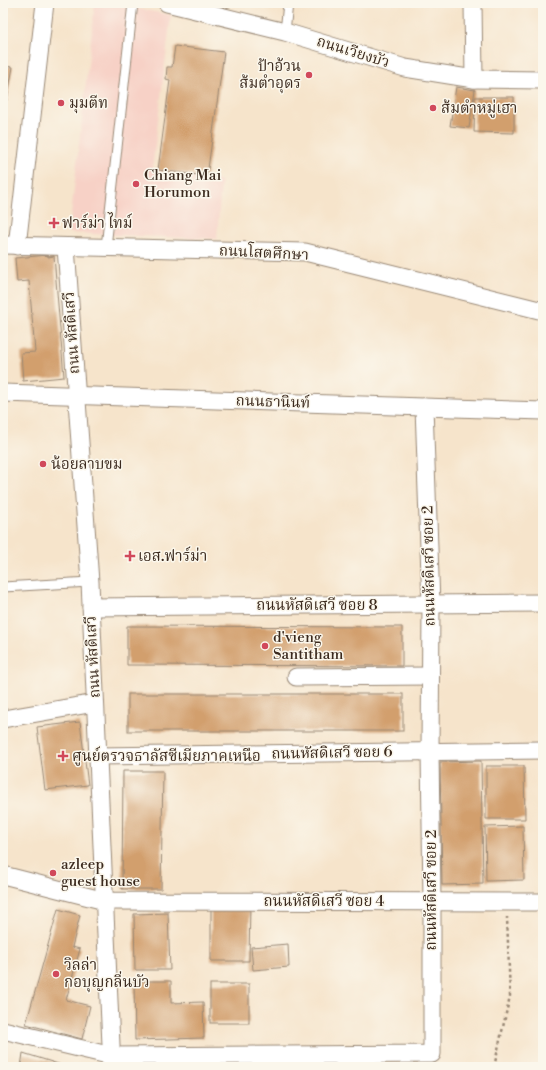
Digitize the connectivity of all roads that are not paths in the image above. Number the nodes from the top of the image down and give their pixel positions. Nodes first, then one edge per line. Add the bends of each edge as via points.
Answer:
1 (45, 3) edge
2 (133, 3) edge
3 (167, 3) edge
4 (288, 3) edge
5 (473, 3) edge
6 (285, 32) junction
7 (474, 79) junction
8 (543, 80) edge
9 (10, 245) edge
10 (66, 247) junction
11 (106, 247) junction
12 (543, 311) edge
13 (3, 393) edge
14 (76, 396) junction
15 (424, 407) junction
16 (543, 411) edge
17 (90, 582) junction
18 (3, 587) edge
19 (543, 603) edge
20 (431, 604) junction
21 (91, 607) junction
22 (430, 676) junction
23 (296, 677) dead end
24 (95, 703) junction
25 (3, 719) edge
26 (543, 750) edge
27 (430, 751) junction
28 (98, 756) junction
29 (3, 875) edge
30 (105, 900) junction
31 (432, 901) junction
32 (543, 902) edge
33 (3, 1030) edge
34 (340, 1061) edge
35 (112, 1062) edge

1 - 9 street
2 - 11 lane
3 - 6 street, ถนนเวียงบัว
4 - 6 lane
5 - 7 street
6 - 7 street, ถนนเวียงบัว via 405,68
7 - 8 street, ถนนเวียงบัว
9 - 10 street, ถนนโสตศึกษา
10 - 11 street, ถนนโสตศึกษา
10 - 14 street, ถนน หัสดิเสวี
11 - 12 street, ถนนโสตศึกษา via 305,252
13 - 14 street, ถนนธานินท์
14 - 15 street, ถนนธานินท์
14 - 17 street, ถนน หัสดิเสวี
15 - 16 street, ถนนธานินท์
15 - 20 street, ถนนหัสดิเสวี ซอย 2
17 - 18 lane
17 - 21 street, ถนน หัสดิเสวี
19 - 20 street, ถนนหัสดิเสวี ซอย 8
20 - 21 street, ถนนหัสดิเสวี ซอย 8
20 - 22 street, ถนนหัสดิเสวี ซอย 2
21 - 24 street, ถนน หัสดิเสวี
22 - 23 street
22 - 27 street, ถนนหัสดิเสวี ซอย 2
24 - 25 street
24 - 28 street, ถนน หัสดิเสวี
26 - 27 street, ถนนหัสดิเสวี ซอย 6
27 - 28 street, ถนนหัสดิเสวี ซอย 6
27 - 31 street, ถนนหัสดิเสวี ซอย 2
28 - 30 street, ถนน หัสดิเสวี
29 - 30 street, ถนนหัสดิเสวี ซอย 4
30 - 31 street, ถนนหัสดิเสวี ซอย 4
30 - 35 street, ถนน หัสดิเสวี
31 - 32 street, ถนนหัสดิเสวี ซอย 4
31 - 34 street, ถนนหัสดิเสวี ซอย 2 via 432,1054
33 - 35 street, ถนนหัสดิเสวี ซอย 2
34 - 35 street, ถนนหัสดิเสวี ซอย 2

